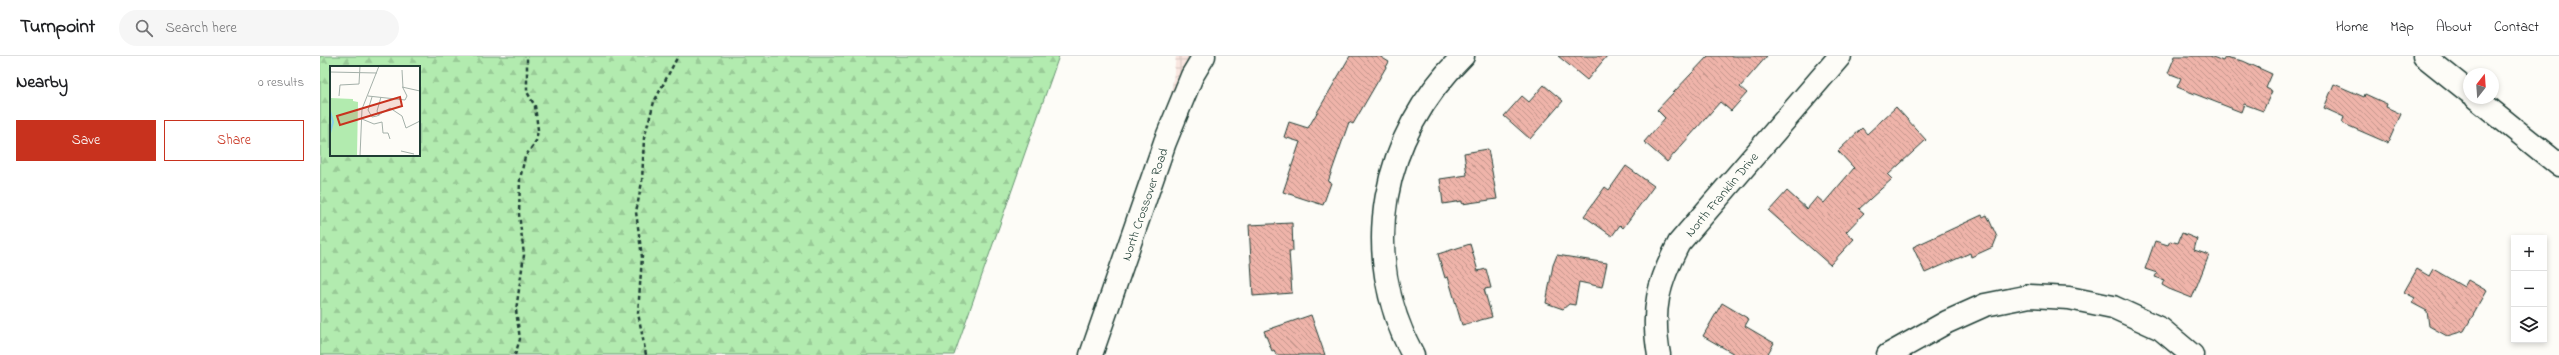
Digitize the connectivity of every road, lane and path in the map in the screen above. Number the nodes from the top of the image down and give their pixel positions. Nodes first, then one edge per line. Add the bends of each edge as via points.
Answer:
1 (527, 56) edge
2 (678, 56) edge
3 (1204, 56) edge
4 (1463, 56) edge
5 (1840, 56) edge
6 (2424, 56) edge
7 (2463, 87) edge
8 (2483, 104) edge
9 (2559, 165) edge
10 (515, 355) edge
11 (646, 355) edge
12 (1091, 355) edge
13 (1413, 355) edge
14 (1659, 355) edge
15 (1888, 355) edge
16 (2192, 355) edge

1 - 10 path via 527,92 534,106 538,130 536,141 526,157 520,180 518,214 524,255 516,310 520,339
2 - 11 path via 654,102 644,138 642,182 636,212 642,258 638,313
3 - 12 street, North Crossover Road via 1192,76 1165,142
4 - 13 street via 1426,98 1407,132 1391,172 1385,205 1383,240 1386,279 1401,333
5 - 14 street, North Franklin Drive via 1679,243 1663,273 1656,304 1656,339
6 - 7 street
8 - 9 street
15 - 16 street via 1947,322 1985,305 2030,296 2070,298 2113,307 2161,329

